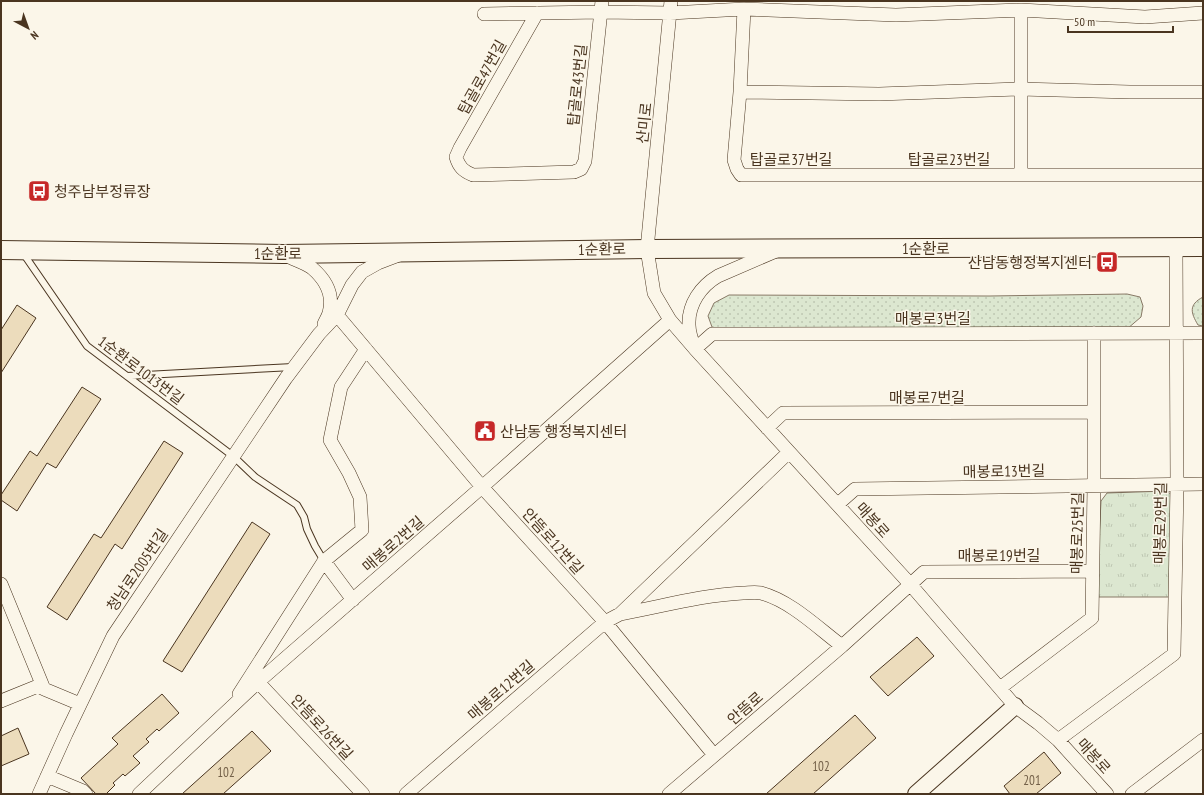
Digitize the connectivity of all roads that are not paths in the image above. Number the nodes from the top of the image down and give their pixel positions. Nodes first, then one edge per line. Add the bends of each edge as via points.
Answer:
1 (602, 6) edge
2 (671, 7) edge
3 (744, 9) junction
4 (1021, 10) junction
5 (537, 13) junction
6 (1203, 13) edge
7 (484, 14) dead end
8 (1020, 89) junction
9 (740, 92) junction
10 (1203, 92) edge
11 (456, 157) joint
12 (878, 174) joint
13 (1021, 175) junction
14 (1203, 175) edge
15 (781, 248) junction
16 (1176, 248) junction
17 (1203, 248) edge
18 (647, 249) junction
19 (1, 250) edge
20 (21, 250) junction
21 (408, 252) junction
22 (283, 254) junction
23 (337, 315) junction
24 (670, 320) junction
25 (1094, 333) junction
26 (1177, 333) junction
27 (1203, 333) edge
28 (319, 334) junction
29 (366, 349) junction
30 (695, 349) junction
31 (294, 367) junction
32 (127, 376) junction
33 (1093, 412) junction
34 (767, 428) junction
35 (790, 452) junction
36 (233, 456) junction
37 (1177, 484) junction
38 (1203, 484) edge
39 (1094, 486) junction
40 (482, 487) junction
41 (838, 504) junction
42 (324, 561) junction
43 (1092, 571) junction
44 (1, 584) edge
45 (910, 584) junction
46 (353, 600) junction
47 (620, 614) junction
48 (605, 622) junction
49 (842, 646) junction
50 (258, 682) junction
51 (1000, 688) junction
52 (44, 689) junction
53 (1, 701) edge
54 (80, 704) junction
55 (1015, 706) junction
56 (229, 709) junction
57 (1058, 740) junction
58 (1203, 740) edge
59 (714, 755) junction
60 (47, 776) junction
61 (39, 794) edge
62 (86, 794) edge
63 (139, 794) edge
64 (363, 794) edge
65 (406, 794) edge
66 (669, 794) edge
67 (916, 794) edge
68 (1107, 794) edge
69 (1132, 794) edge

1 - 2 street
1 - 5 street
1 - 11 street, 탑골로43번길 via 585,161 581,169 574,172 473,175 464,171
2 - 3 street
2 - 18 street, 산미로
3 - 4 street via 896,15
3 - 9 street, 탑골로37번길
4 - 6 street via 1144,17
4 - 8 street
5 - 7 street
5 - 11 street, 탑골로47번길
8 - 9 street via 879,94
8 - 10 street
8 - 13 street
9 - 12 street, 탑골로37번길 via 734,160 741,175
12 - 13 street, 탑골로23번길
13 - 14 street, 탑골로23번길
15 - 16 main road, 1순환로
15 - 18 main road, 1순환로
15 - 30 street via 710,280 703,288 690,312 689,325
16 - 17 main road, 1순환로
16 - 26 street, 매봉로29번길
18 - 21 main road, 1순환로
18 - 24 street, 매봉로 via 654,293
19 - 20 main road, 1순환로
20 - 22 main road, 1순환로
20 - 32 lane, 1순환로1013번길 via 87,346
21 - 22 main road, 1순환로
21 - 23 street via 362,272 352,285
22 - 28 street via 311,268 329,289 331,305
23 - 28 street
23 - 29 street, 안뜸로12번길
24 - 30 street, 매봉로
24 - 40 street, 매봉로2번길
25 - 26 street, 매봉로3번길
25 - 30 street, 매봉로3번길 via 712,334
25 - 33 street, 매봉로25번길
26 - 27 street, 매봉로3번길
26 - 37 street, 매봉로29번길
28 - 31 street, 청남로2005번길
29 - 40 street, 안뜸로12번길
29 - 42 street via 341,386 330,440 360,497 362,530
30 - 34 street, 매봉로
31 - 32 lane
31 - 36 street, 청남로2005번길
32 - 36 lane, 1순환로1013번길
33 - 34 street, 매봉로7번길 via 783,413
33 - 39 street, 매봉로25번길
34 - 35 street, 매봉로
35 - 41 street, 매봉로
35 - 47 street, 매봉로12번길
36 - 42 lane, 1순환로1013번길 via 255,477 297,505
36 - 54 street, 청남로2005번길 via 112,636
37 - 38 street, 매봉로13번길
37 - 39 street, 매봉로13번길
37 - 57 street, 매봉로29번길 via 1174,654
39 - 41 street, 매봉로13번길 via 855,489
39 - 43 street, 매봉로25번길
40 - 46 street, 매봉로2번길
40 - 48 street, 안뜸로12번길
41 - 45 street, 매봉로
42 - 46 street
42 - 56 street
43 - 45 street, 매봉로19번길 via 924,572
43 - 51 street, 매봉로25번길 via 1092,618
44 - 52 street
45 - 49 street, 안뜸로
45 - 51 street, 매봉로
46 - 50 street, 매봉로2번길
47 - 48 street, 매봉로12번길
47 - 49 street, 매봉로12번길 via 695,599 760,592 783,602
48 - 59 street, 안뜸로12번길
48 - 65 street, 매봉로12번길
49 - 59 street, 안뜸로
50 - 56 street, 매봉로2번길
50 - 64 street, 안뜸로26번길
51 - 55 street, 매봉로
52 - 53 street via 38,686
52 - 54 street
54 - 60 street, 청남로2005번길
55 - 57 street, 매봉로
55 - 67 street
56 - 63 street, 매봉로2번길
57 - 68 street, 매봉로
58 - 69 street
59 - 66 street, 안뜸로
60 - 61 street, 청남로2005번길
60 - 62 street

